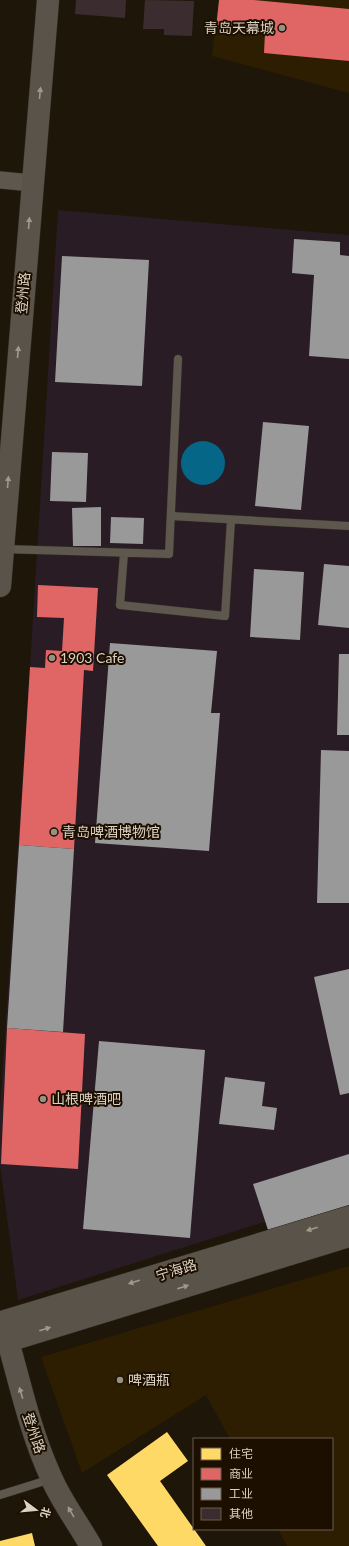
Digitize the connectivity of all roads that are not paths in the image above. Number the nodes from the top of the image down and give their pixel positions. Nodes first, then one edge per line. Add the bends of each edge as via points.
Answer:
1 (48, 0) edge
2 (0, 180) edge
3 (32, 183) junction
4 (178, 359) dead end
5 (171, 516) junction
6 (231, 520) junction
7 (349, 526) edge
8 (1, 549) edge
9 (124, 552) junction
10 (0, 586) edge
11 (349, 1217) edge
12 (349, 1236) edge
13 (3, 1325) edge
14 (52, 1479) junction
15 (0, 1495) edge
16 (91, 1546) edge

3 -> 1 main road, 登州路
2 - 3 street
8 -> 3 main road, 登州路
4 - 5 lane
5 - 6 lane
5 - 9 lane via 169,554
6 - 7 lane
6 - 9 lane via 225,616 120,605
8 - 9 lane
8 - 10 main road, 登州路
11 -> 13 main road, 宁海路
13 -> 12 main road, 宁海路
14 -> 13 main road, 登州路 via 34,1434
14 - 15 lane
16 -> 14 main road, 登州路

